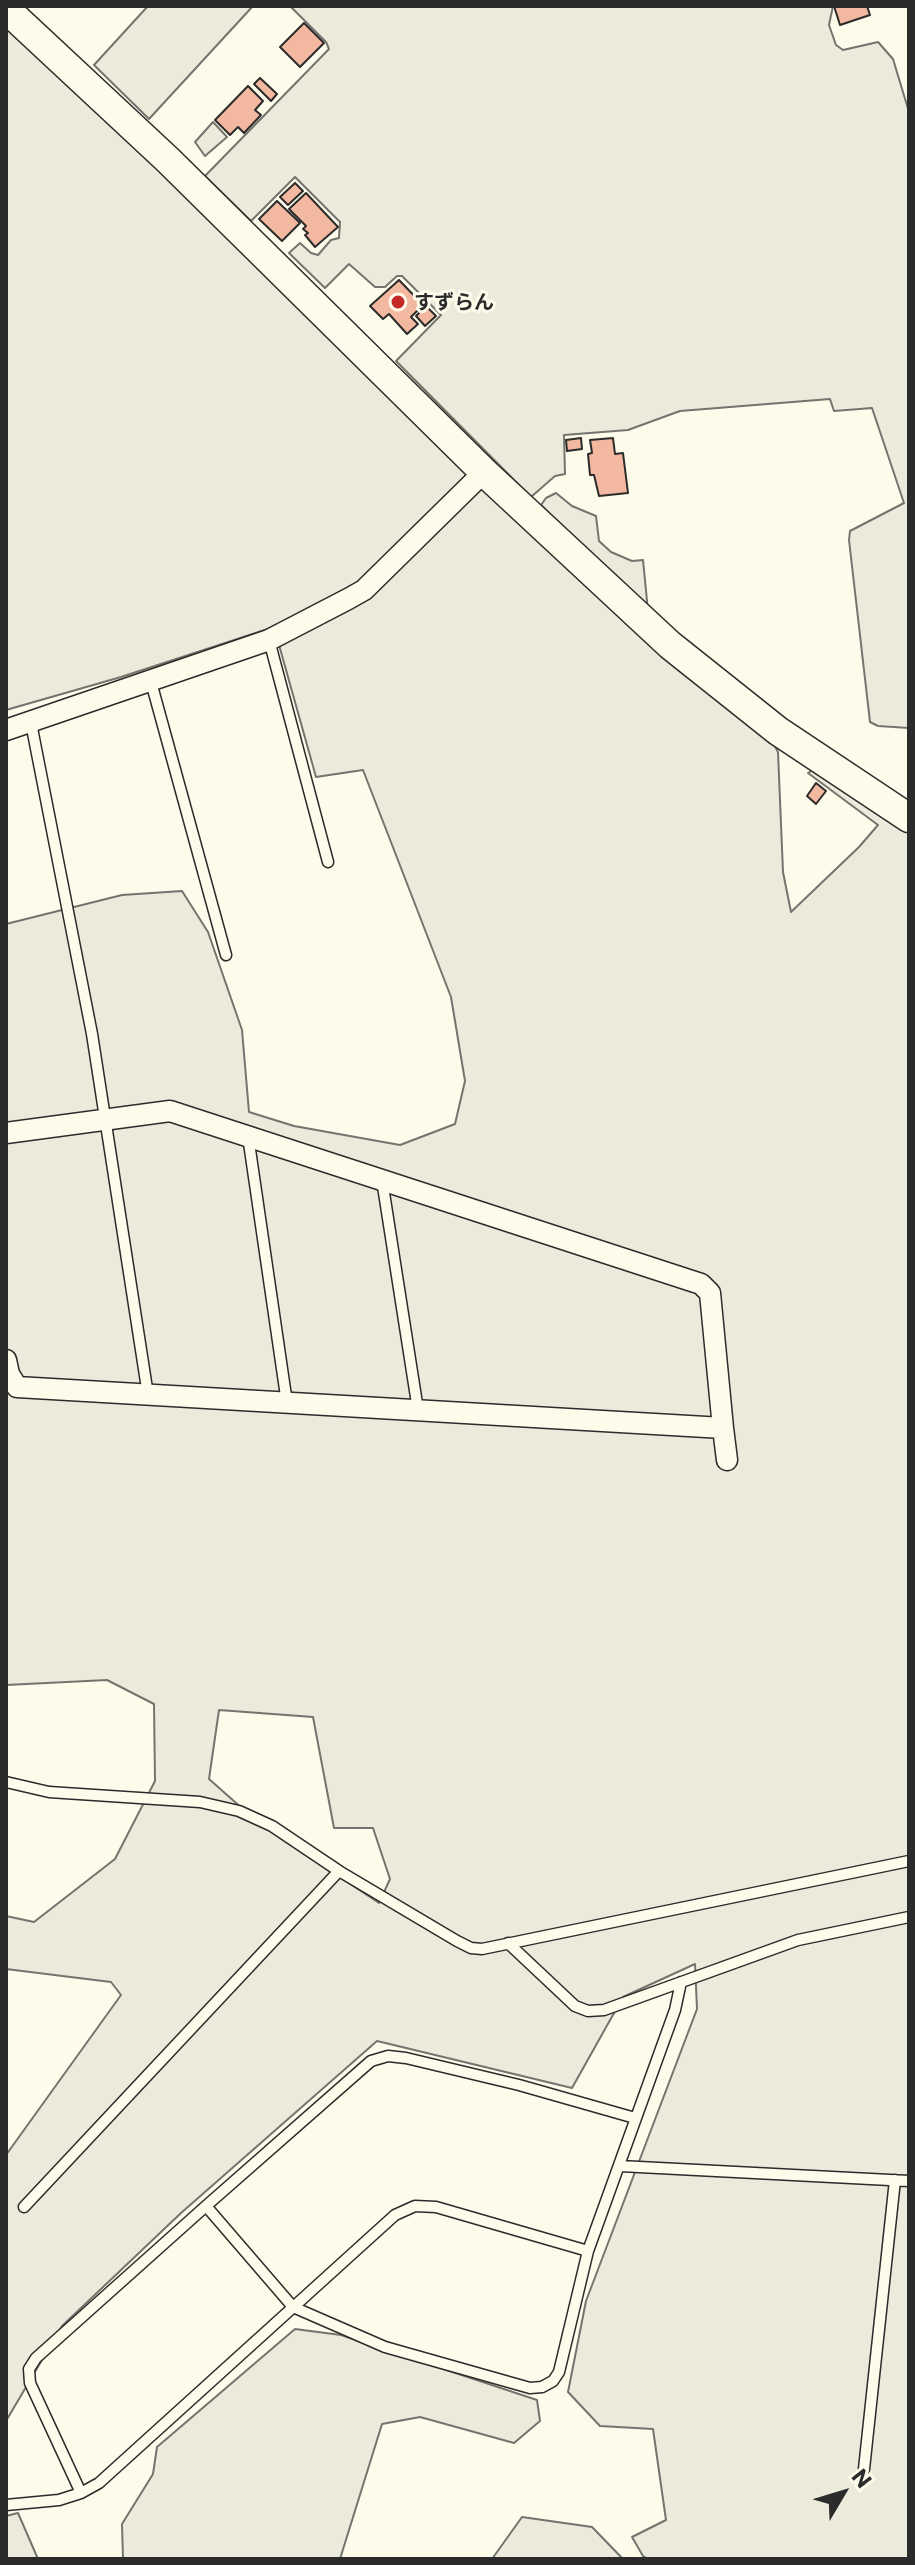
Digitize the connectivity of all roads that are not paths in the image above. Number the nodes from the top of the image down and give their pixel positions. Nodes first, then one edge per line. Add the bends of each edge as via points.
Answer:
1 (6, 9) edge
2 (484, 472) junction
3 (269, 640) junction
4 (151, 682) junction
5 (31, 723) junction
6 (6, 730) edge
7 (909, 818) edge
8 (328, 862) dead end
9 (226, 955) dead end
10 (104, 1119) junction
11 (6, 1133) edge
12 (248, 1136) junction
13 (382, 1180) junction
14 (6, 1360) edge
15 (148, 1395) junction
16 (287, 1403) junction
17 (418, 1410) junction
18 (723, 1428) junction
19 (727, 1460) dead end
20 (6, 1782) edge
21 (909, 1861) edge
22 (339, 1871) junction
23 (909, 1917) edge
24 (508, 1943) junction
25 (681, 1982) junction
26 (635, 2118) junction
27 (620, 2166) junction
28 (895, 2180) junction
29 (909, 2181) edge
30 (206, 2206) junction
31 (24, 2207) dead end
32 (588, 2251) junction
33 (293, 2307) junction
34 (864, 2469) dead end
35 (81, 2493) junction
36 (6, 2505) edge

1 - 2 street via 168,160
2 - 3 street via 364,590
2 - 7 street via 732,697
3 - 4 street
3 - 8 lane
4 - 5 street
4 - 9 lane
5 - 6 street
5 - 10 lane
10 - 11 street
10 - 12 street via 170,1111
10 - 15 lane
12 - 13 street
12 - 16 lane
13 - 17 lane
13 - 18 street via 701,1284 710,1293
14 - 15 street via 17,1387
15 - 16 street
16 - 17 street
17 - 18 street
18 - 19 street
20 - 22 lane via 49,1792 200,1802 239,1811 272,1826
21 - 24 lane
22 - 24 lane via 471,1948
22 - 31 lane
23 - 25 lane via 798,1940
24 - 25 lane via 575,2006 588,2011
25 - 26 lane
26 - 27 lane
26 - 30 lane via 388,2056 371,2061
27 - 28 lane
27 - 32 lane
28 - 29 lane
28 - 34 lane
30 - 33 lane
30 - 35 lane via 29,2369 30,2383
32 - 33 lane via 436,2207 415,2206 395,2215
32 - 33 lane via 559,2372 542,2387 385,2347
33 - 35 lane via 99,2483
35 - 36 lane

